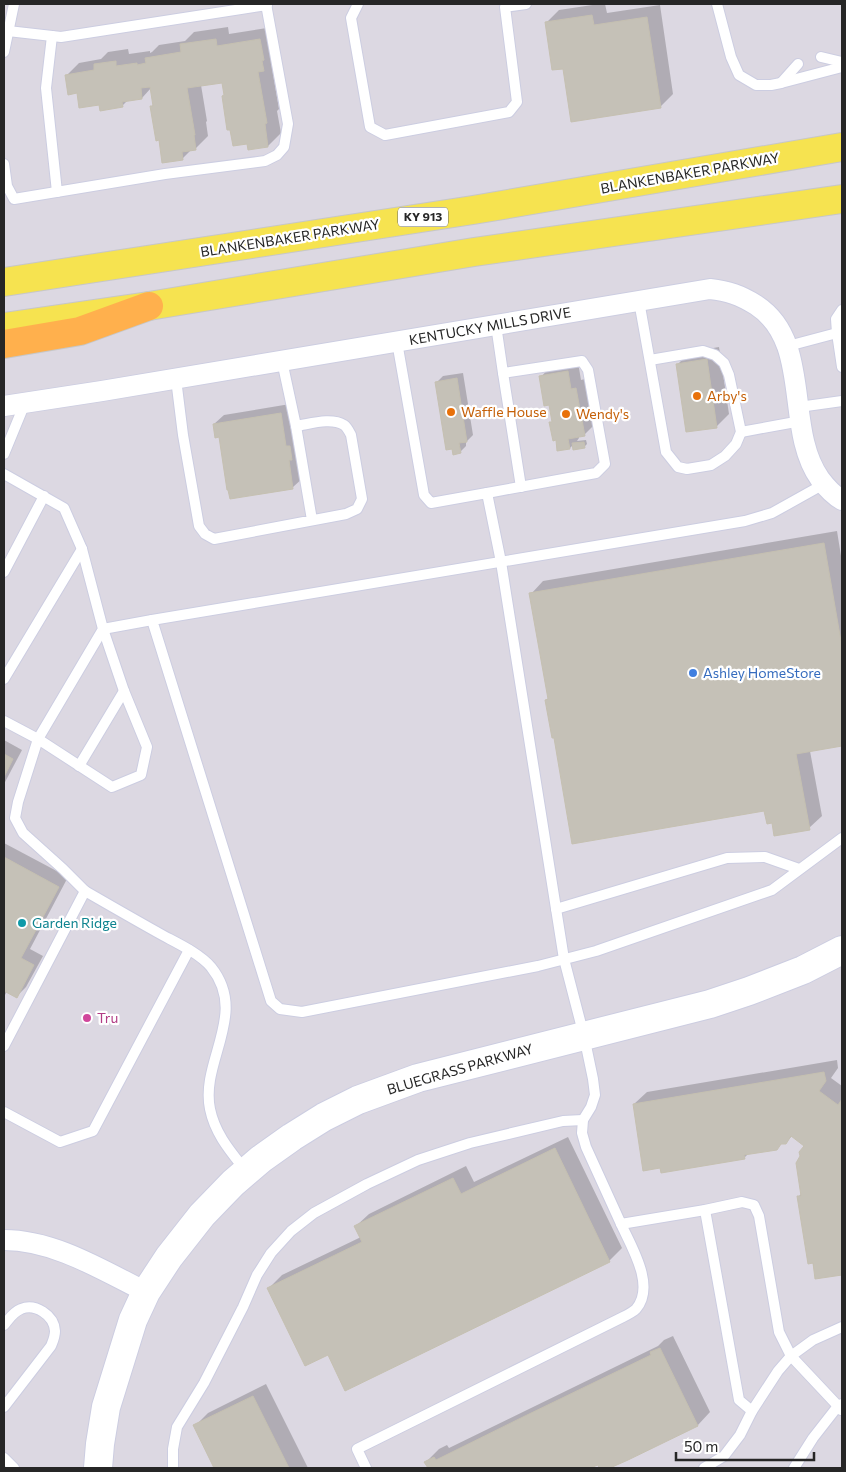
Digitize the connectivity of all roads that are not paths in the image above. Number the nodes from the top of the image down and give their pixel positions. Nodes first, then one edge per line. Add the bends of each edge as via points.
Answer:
1 (14, 4) edge
2 (266, 4) edge
3 (358, 4) edge
4 (526, 4) edge
5 (717, 4) edge
6 (504, 6) edge
7 (8, 31) junction
8 (52, 36) junction
9 (4, 52) edge
10 (821, 57) dead end
11 (842, 62) edge
12 (798, 64) dead end
13 (842, 67) edge
14 (781, 83) junction
15 (842, 148) edge
16 (4, 164) edge
17 (57, 192) junction
18 (842, 199) edge
19 (4, 282) edge
20 (639, 301) junction
21 (149, 306) junction
22 (842, 310) edge
23 (496, 325) junction
24 (4, 327) edge
25 (837, 334) junction
26 (397, 342) junction
27 (4, 344) edge
28 (788, 346) junction
29 (650, 360) junction
30 (282, 361) junction
31 (842, 367) edge
32 (503, 373) junction
33 (176, 379) junction
34 (842, 401) edge
35 (25, 403) junction
36 (4, 406) edge
37 (800, 414) junction
38 (296, 426) junction
39 (741, 432) junction
40 (4, 454) edge
41 (4, 474) edge
42 (824, 484) junction
43 (521, 487) junction
44 (487, 493) junction
45 (44, 496) junction
46 (842, 500) edge
47 (312, 520) junction
48 (82, 550) junction
49 (501, 562) junction
50 (4, 572) edge
51 (152, 620) junction
52 (103, 629) junction
53 (4, 680) edge
54 (124, 690) junction
55 (4, 721) edge
56 (38, 739) junction
57 (79, 766) junction
58 (842, 838) edge
59 (799, 869) junction
60 (85, 891) junction
61 (556, 909) junction
62 (190, 950) junction
63 (842, 950) edge
64 (564, 960) junction
65 (584, 1036) junction
66 (4, 1046) edge
67 (4, 1112) edge
68 (583, 1120) junction
69 (246, 1172) junction
70 (706, 1210) junction
71 (621, 1224) junction
72 (4, 1240) edge
73 (146, 1292) junction
74 (4, 1325) edge
75 (842, 1327) edge
76 (791, 1356) junction
77 (4, 1407) edge
78 (841, 1407) edge
79 (752, 1411) junction
80 (4, 1458) edge
81 (14, 1468) edge
82 (98, 1468) edge
83 (173, 1468) edge
84 (366, 1468) edge
85 (704, 1468) edge
86 (794, 1468) edge

1 - 7 lane
2 - 8 lane
2 - 17 lane via 288,124 284,147 277,155 265,161
3 - 6 lane via 351,18 370,126 385,135 509,112 517,102
4 - 6 lane
5 - 14 lane via 731,57 740,75 756,85
7 - 8 lane
7 - 9 lane
8 - 17 lane via 46,88
10 - 11 lane
12 - 14 lane
13 - 14 lane
15 - 19 main road, BLANKENBAKER PARKWAY / KY 913 via 473,210
16 - 17 lane via 7,186 14,199
18 - 21 main road via 474,252
20 - 23 street, KENTUCKY MILLS DRIVE
20 - 28 street, KENTUCKY MILLS DRIVE via 710,289 741,296 770,317
20 - 29 lane
21 - 24 main road
21 - 27 highway via 80,331
22 - 25 lane via 836,319
23 - 26 street, KENTUCKY MILLS DRIVE
23 - 32 lane
25 - 28 lane
25 - 31 lane
26 - 30 street, KENTUCKY MILLS DRIVE
26 - 44 lane via 424,495 431,503
28 - 37 street, KENTUCKY MILLS DRIVE
29 - 39 lane via 703,351 715,355 724,363 729,375
29 - 39 lane via 666,452 678,467 687,470 711,465 736,444
30 - 33 street, KENTUCKY MILLS DRIVE
30 - 38 lane
32 - 43 lane
32 - 43 lane via 582,361 588,370 605,464 596,473
33 - 35 street, KENTUCKY MILLS DRIVE
33 - 47 lane via 199,526 205,534 214,539
34 - 37 lane
35 - 36 street, KENTUCKY MILLS DRIVE
35 - 40 lane
37 - 39 lane
37 - 42 street, KENTUCKY MILLS DRIVE via 810,460
38 - 47 lane
38 - 47 lane via 335,422 346,426 351,435 362,499 357,508 346,514
41 - 45 lane
42 - 46 street, KENTUCKY MILLS DRIVE
42 - 49 lane via 772,513 745,521
43 - 44 lane
44 - 49 lane
45 - 48 lane via 64,508
45 - 50 lane
48 - 52 lane
48 - 53 lane
49 - 51 lane
49 - 61 lane
51 - 52 lane
51 - 64 lane via 271,1001 280,1009 302,1012
52 - 54 lane
52 - 56 lane
54 - 57 lane
54 - 57 lane via 147,747 141,775 112,787
55 - 56 lane
56 - 57 lane
56 - 60 lane via 15,818 23,833
58 - 59 lane
59 - 61 lane via 765,857 727,858
59 - 64 lane via 772,890
60 - 62 lane
60 - 66 lane
61 - 64 lane
62 - 67 lane via 93,1131 60,1142
62 - 69 lane via 210,965 220,979 226,999 209,1107 214,1125
63 - 65 street, BLUEGRASS PARKWAY via 804,970 710,1004
64 - 65 lane
65 - 68 lane via 595,1095
65 - 69 street, BLUEGRASS PARKWAY via 418,1078 358,1100 292,1137
68 - 71 lane via 582,1134 586,1147
68 - 83 lane via 563,1120 470,1142 418,1160 323,1208 290,1231 257,1275 204,1383 177,1427
69 - 73 street, BLUEGRASS PARKWAY via 202,1215
70 - 71 lane
70 - 76 lane via 742,1202 754,1205 759,1216 779,1332
70 - 79 lane via 739,1400
71 - 84 lane via 639,1260 644,1281 642,1298 636,1309 357,1449
72 - 73 street via 61,1252
73 - 82 street, BLUEGRASS PARKWAY via 133,1320 106,1407
74 - 77 lane via 14,1312 32,1307 51,1319 55,1331 51,1346
75 - 76 lane via 814,1340
76 - 78 lane
76 - 79 lane
78 - 86 lane via 812,1438
79 - 85 lane via 724,1456
80 - 81 lane

